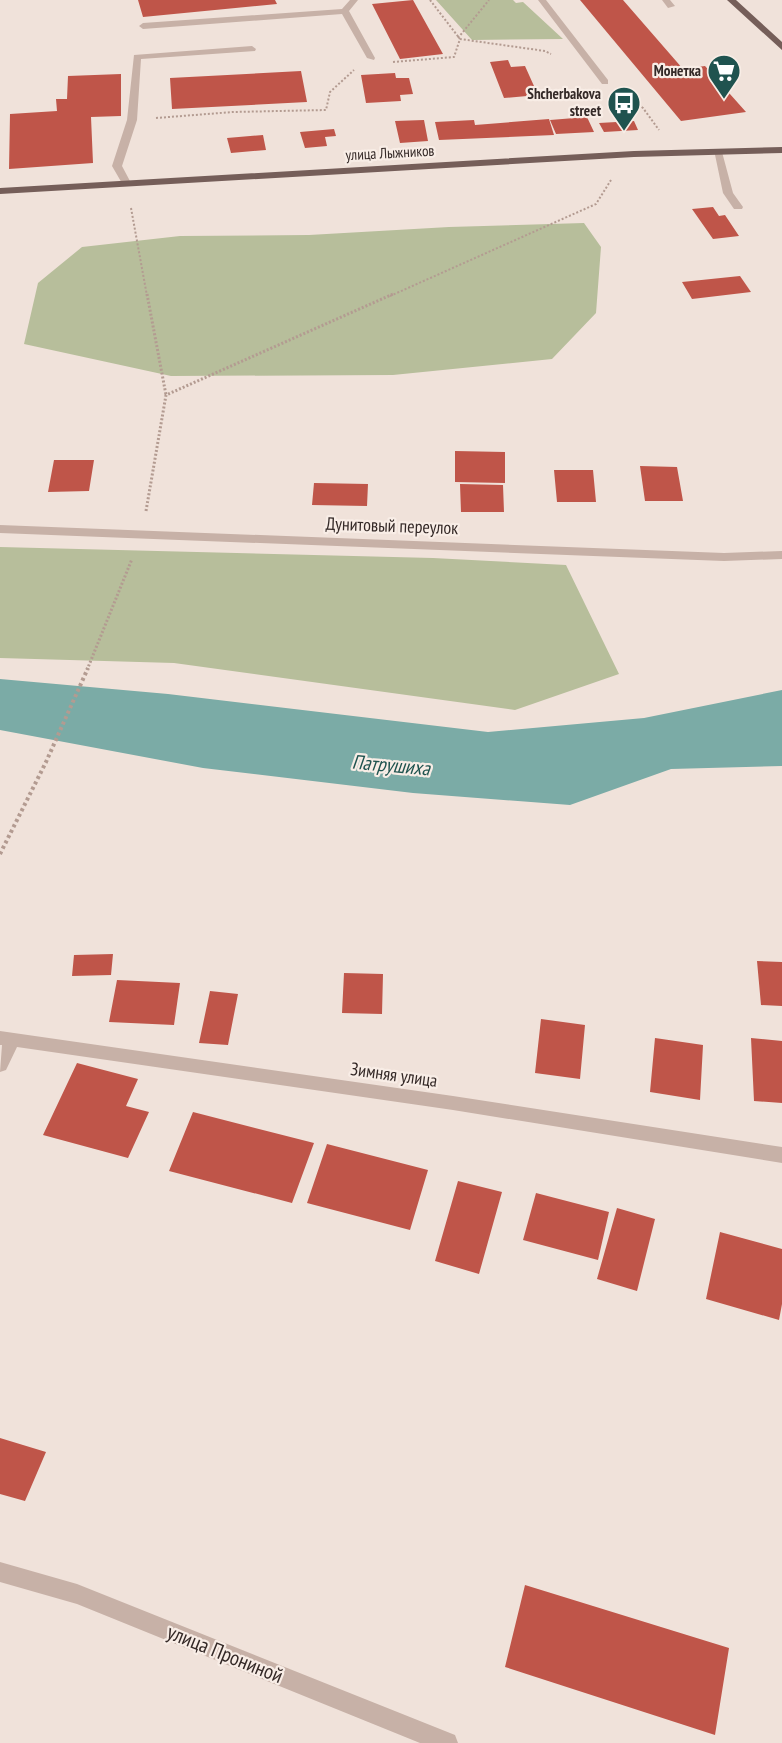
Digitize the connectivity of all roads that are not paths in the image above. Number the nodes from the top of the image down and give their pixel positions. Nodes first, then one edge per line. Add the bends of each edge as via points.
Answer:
1 (354, 0) edge
2 (542, 0) edge
3 (731, 0) edge
4 (345, 11) junction
5 (143, 26) dead end
6 (782, 47) edge
7 (252, 49) dead end
8 (371, 58) road end
9 (605, 82) dead end
10 (782, 150) edge
11 (717, 152) junction
12 (126, 183) junction
13 (0, 191) edge
14 (738, 207) dead end
15 (0, 529) edge
16 (782, 555) edge
17 (7, 1039) edge
18 (0, 1065) edge
19 (782, 1155) edge
20 (0, 1572) edge
21 (447, 1743) edge

1 - 4 street
2 - 9 street
3 - 6 main road
4 - 5 street
4 - 8 street
7 - 12 street via 137,57 132,120 117,166
10 - 11 main road, улица Лыжников
11 - 12 main road, улица Лыжников
11 - 14 street via 728,193
12 - 13 main road, улица Лыжников
15 - 16 street, Дунитовый переулок via 724,557
17 - 18 street
17 - 19 street, Зимняя улица
20 - 21 street, улица Прониной via 77,1594

